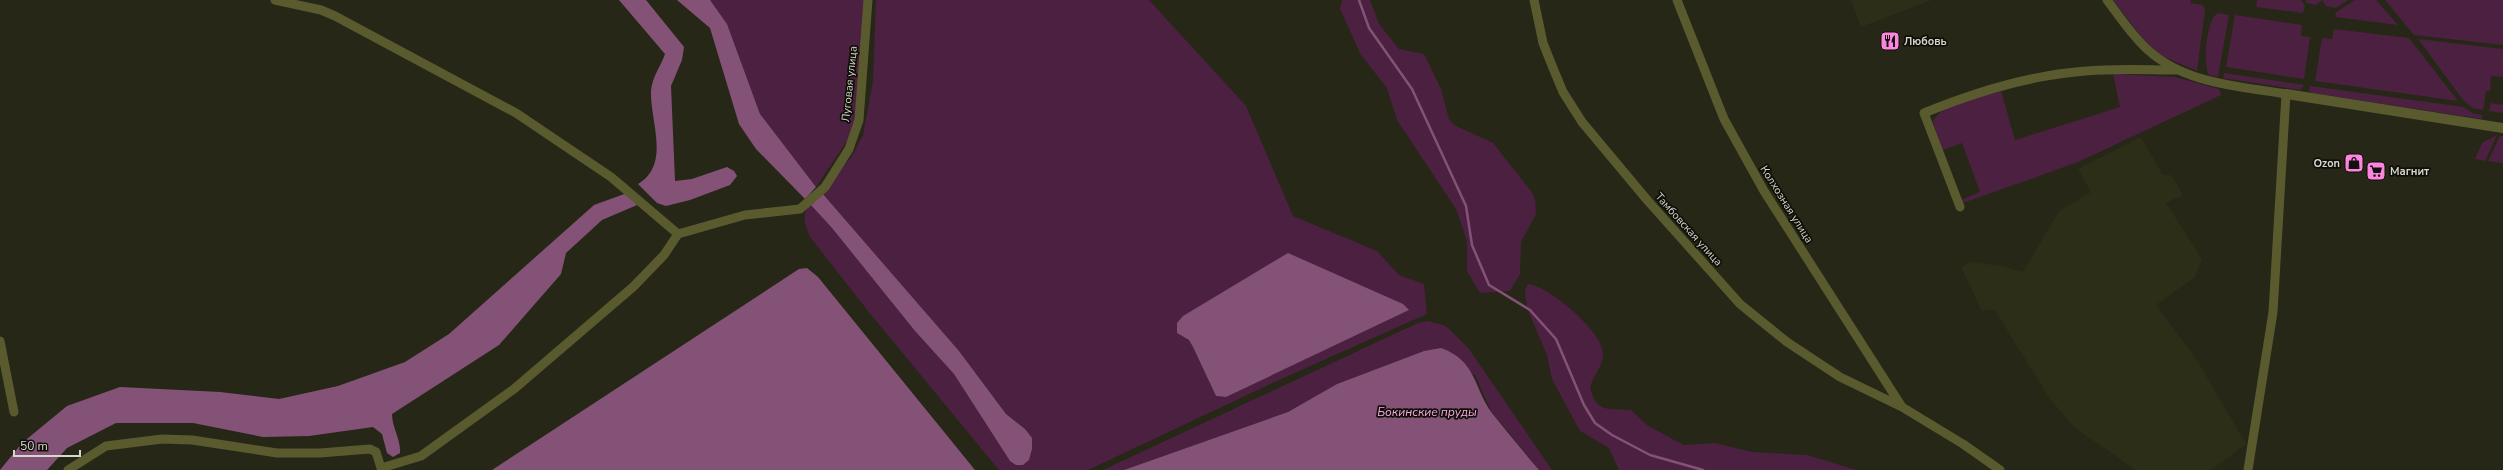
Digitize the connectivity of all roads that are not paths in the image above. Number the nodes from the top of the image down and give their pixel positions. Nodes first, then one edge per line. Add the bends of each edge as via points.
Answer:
1 (275, 0) edge
2 (868, 0) edge
3 (1534, 0) edge
4 (1678, 0) edge
5 (2107, 0) edge
6 (2178, 70) junction
7 (2286, 94) junction
8 (2503, 128) edge
9 (1960, 207) dead end
10 (678, 234) junction
11 (0, 341) edge
12 (1902, 407) junction
13 (14, 412) dead end
14 (68, 470) edge
15 (2000, 470) edge
16 (2248, 470) edge

1 - 10 street via 321,10 335,16 516,113 611,177
2 - 10 street, Луговая улица via 859,120 849,149 825,188 800,209 745,215
3 - 12 street, Тамбовская улица via 1553,68 1563,92 1582,122 1740,304 1788,342 1840,377
4 - 12 street, Колхозная улица via 1724,119 1744,156
5 - 6 street via 2148,50
6 - 7 street via 2203,80
6 - 9 street via 2087,70 2063,73 1977,93 1924,114
7 - 8 street
7 - 16 street via 2273,312
10 - 14 street via 664,255 633,287 526,379 421,456 381,468 376,452 370,449 277,453 192,440 162,439 106,446
11 - 13 street
12 - 15 street, Тамбовская улица

